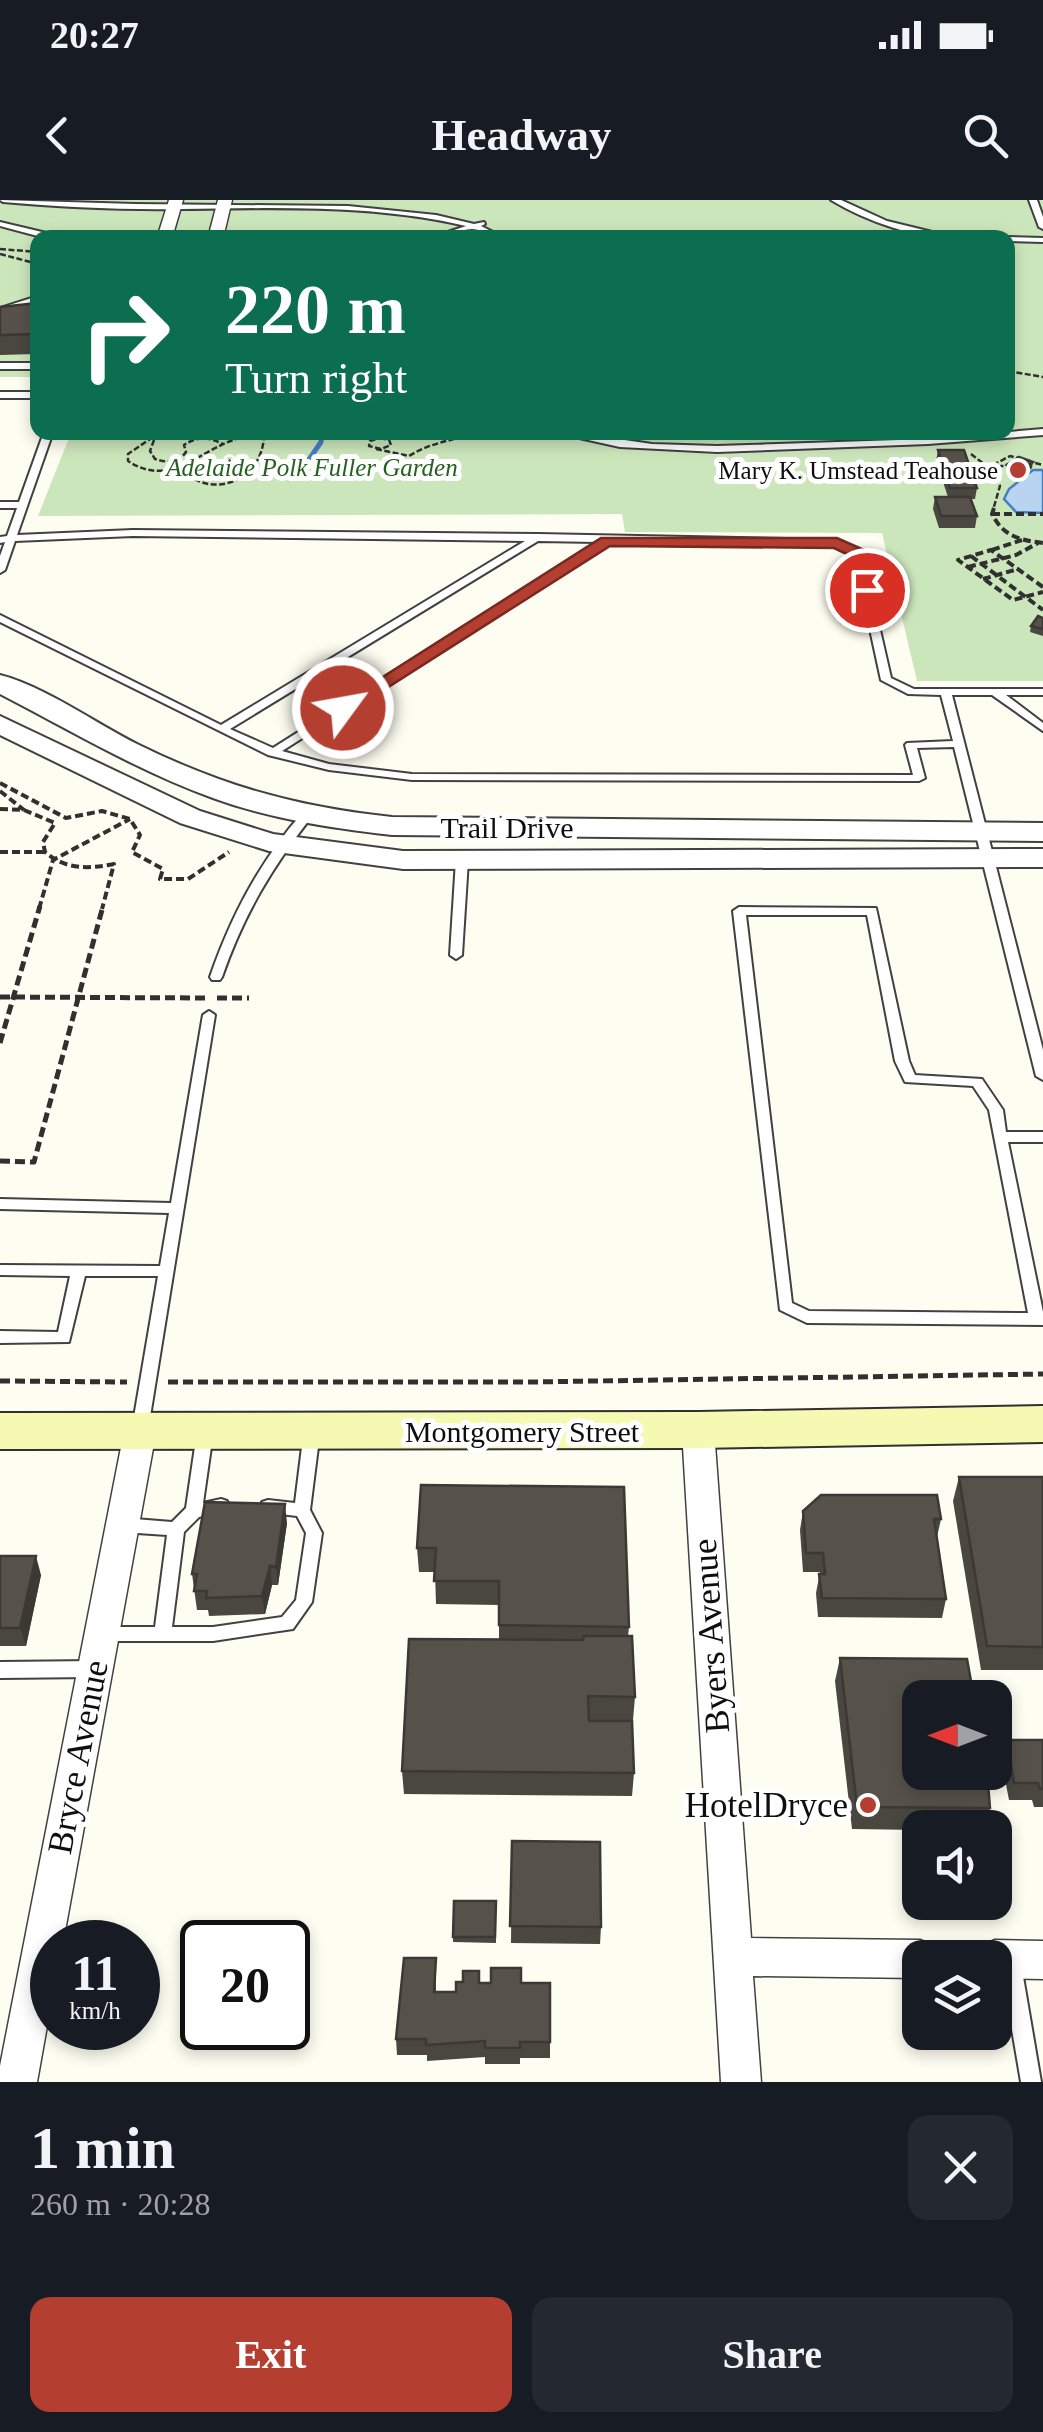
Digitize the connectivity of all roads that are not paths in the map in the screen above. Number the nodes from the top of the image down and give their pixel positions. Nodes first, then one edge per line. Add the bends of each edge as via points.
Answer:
1 (3, 200) edge
2 (835, 200) edge
3 (1033, 200) edge
4 (398, 202) edge
5 (175, 203) edge
6 (225, 203) edge
7 (0, 224) edge
8 (481, 224) junction
9 (1043, 227) edge
10 (167, 230) edge
11 (217, 230) edge
12 (461, 230) edge
13 (490, 230) edge
14 (917, 230) edge
15 (30, 232) edge
16 (1015, 240) edge
17 (1043, 240) edge
18 (30, 301) edge
19 (0, 311) edge
20 (0, 366) edge
21 (30, 366) edge
22 (0, 395) edge
23 (30, 395) edge
24 (1038, 432) edge
25 (46, 440) edge
26 (595, 440) edge
27 (965, 440) edge
28 (1043, 442) edge
29 (0, 505) edge
30 (22, 505) junction
31 (538, 537) junction
32 (5, 539) edge
33 (606, 541) junction
34 (0, 570) edge
35 (0, 618) edge
36 (0, 683) edge
37 (946, 692) junction
38 (995, 692) junction
39 (1043, 692) edge
40 (0, 724) edge
41 (1043, 728) edge
42 (222, 729) junction
43 (958, 744) junction
44 (272, 753) junction
45 (307, 815) junction
46 (463, 827) junction
47 (1043, 832) edge
48 (282, 844) junction
49 (984, 845) junction
50 (1043, 858) edge
51 (462, 860) junction
52 (456, 955) dead end
53 (216, 976) dead end
54 (209, 1015) dead end
55 (1043, 1076) edge
56 (1000, 1137) junction
57 (1043, 1137) edge
58 (0, 1204) edge
59 (178, 1208) junction
60 (0, 1270) edge
61 (79, 1271) junction
62 (166, 1271) junction
63 (1040, 1319) edge
64 (0, 1337) edge
65 (1043, 1424) edge
66 (698, 1430) junction
67 (0, 1431) edge
68 (312, 1431) junction
69 (140, 1432) junction
70 (205, 1432) junction
71 (302, 1510) junction
72 (194, 1511) junction
73 (122, 1525) junction
74 (176, 1529) junction
75 (102, 1634) junction
76 (164, 1634) junction
77 (0, 1670) edge
78 (95, 1670) junction
79 (732, 1957) junction
80 (902, 1958) edge
81 (1016, 1959) edge
82 (17, 2082) edge
83 (741, 2082) edge
84 (1031, 2082) edge

1 - 5 lane via 69,207
2 - 14 lane
3 - 9 lane
4 - 6 lane
4 - 8 lane
5 - 6 lane
5 - 10 street
6 - 11 street
7 - 15 lane
8 - 12 lane
8 - 13 lane
16 - 17 lane
18 - 19 lane
20 - 21 lane
22 - 23 lane
24 - 28 lane
25 - 30 lane
26 - 27 lane via 722,450
29 - 30 lane
30 - 32 lane
31 - 32 lane
31 - 33 lane
31 - 42 lane
32 - 34 lane
33 - 37 lane via 837,543 859,553 886,680 912,692
33 - 44 lane
35 - 42 lane
36 - 45 street, Trail Drive via 192,779
37 - 38 lane
37 - 43 lane
38 - 39 lane
38 - 41 lane
40 - 48 street, Trail Drive via 154,803
42 - 44 lane
43 - 44 lane via 911,745 919,778 431,778 346,770
43 - 49 lane
45 - 46 street, Trail Drive
45 - 48 lane
46 - 49 street, Trail Drive
46 - 51 street
47 - 49 street, Trail Drive
48 - 51 street, Trail Drive via 403,860
48 - 53 lane via 234,922
49 - 50 street, Trail Drive
49 - 51 street, Trail Drive
49 - 55 lane
51 - 52 lane
54 - 59 lane
56 - 57 lane
56 - 63 lane
56 - 63 lane via 996,1110 977,1082 910,1079 872,912 738,911 785,1306 807,1318
58 - 59 lane
59 - 62 lane
60 - 61 lane
61 - 62 lane
61 - 64 lane via 64,1338
62 - 69 lane
65 - 66 main road, Montgomery Street
66 - 68 main road, Montgomery Street
66 - 79 street, Byers Avenue
67 - 69 main road, Montgomery Street
68 - 70 main road, Montgomery Street
68 - 71 lane
69 - 70 main road, Montgomery Street
69 - 73 street, Bryce Avenue
70 - 72 lane
71 - 72 lane via 228,1505
71 - 76 lane via 314,1533 304,1602 287,1624
72 - 74 lane
73 - 74 lane
73 - 75 street, Bryce Avenue
74 - 76 lane
75 - 76 lane
75 - 78 street, Bryce Avenue
77 - 78 lane
78 - 82 street, Bryce Avenue
79 - 80 street
79 - 83 street, Byers Avenue
81 - 84 lane

